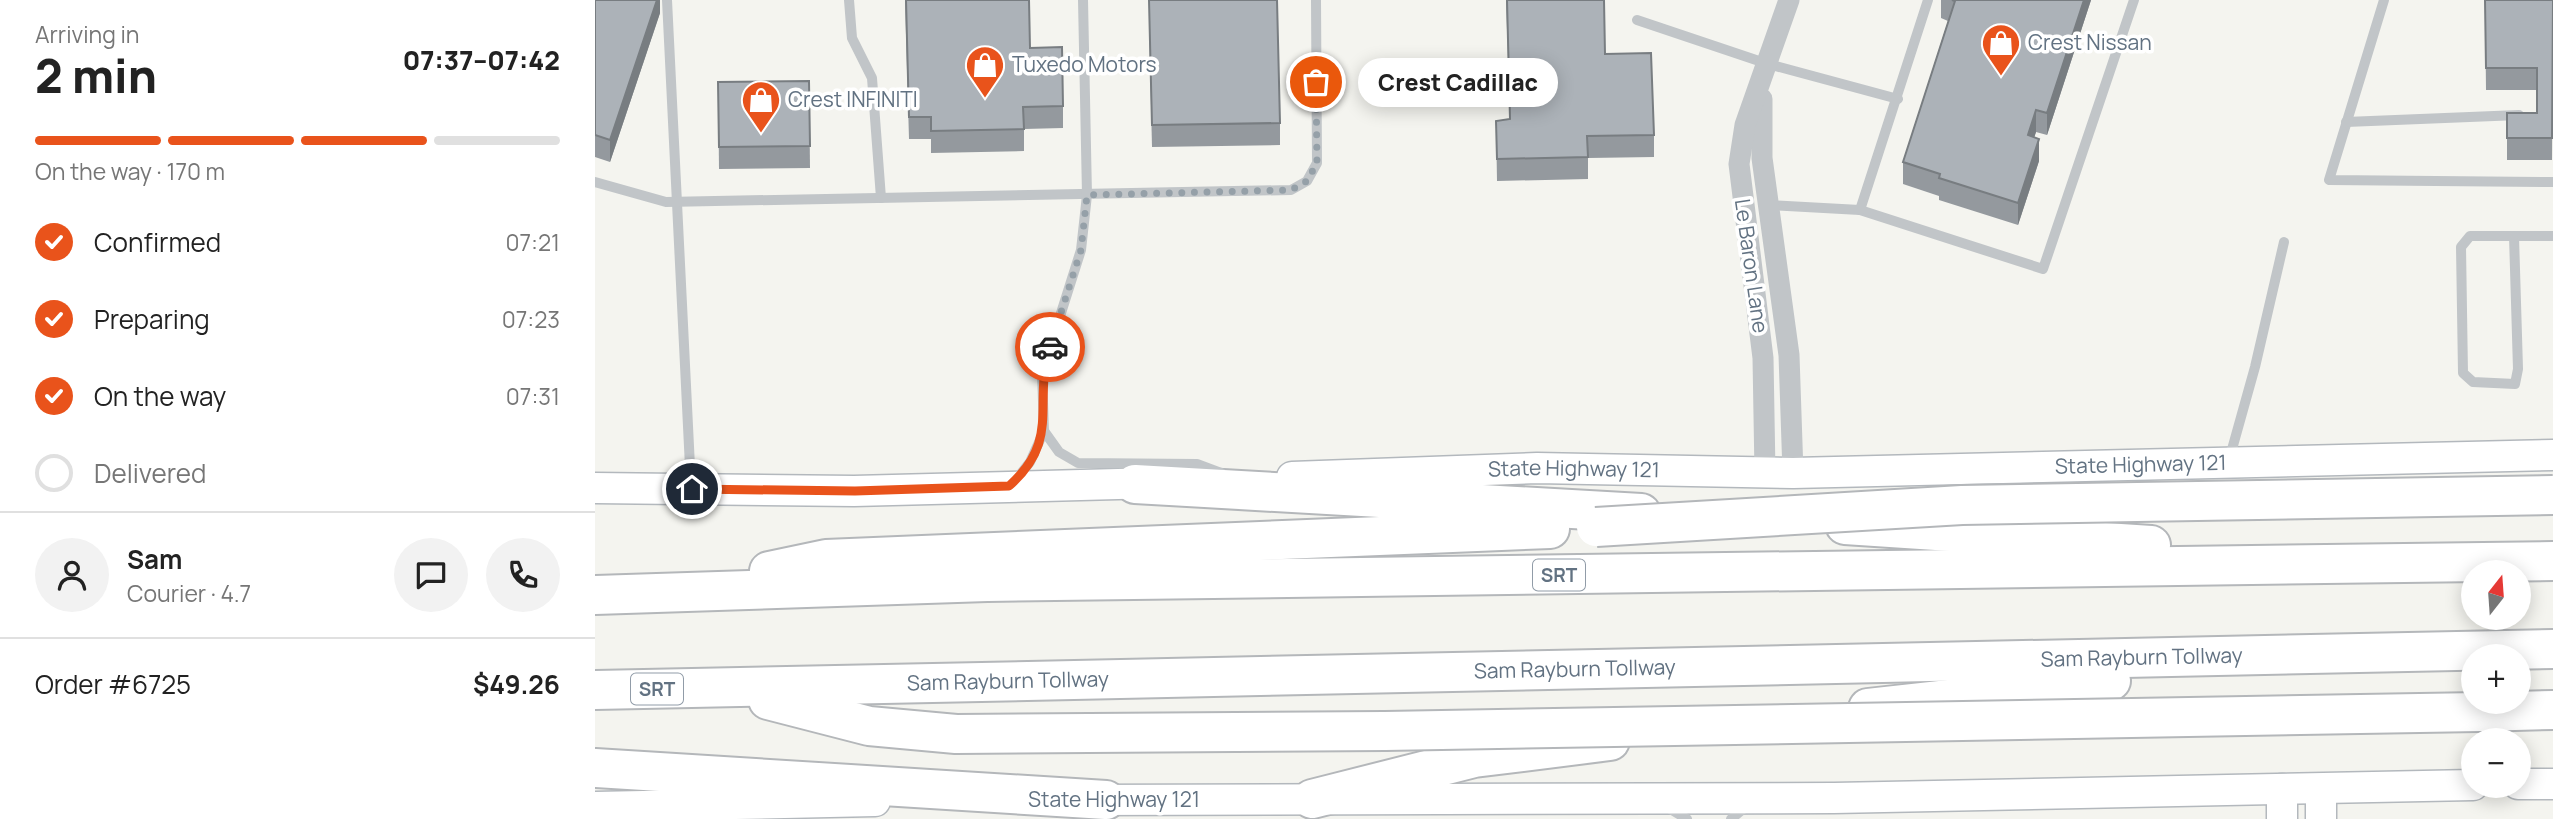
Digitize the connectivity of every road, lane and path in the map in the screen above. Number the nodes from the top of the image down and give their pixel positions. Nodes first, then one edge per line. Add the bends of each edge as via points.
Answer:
1 (667, 0) edge
2 (849, 0) edge
3 (1083, 0) edge
4 (1316, 0) edge
5 (1789, 0) edge
6 (1928, 0) edge
7 (2134, 0) edge
8 (2384, 0) edge
9 (1637, 20) dead end
10 (1768, 64) junction
11 (1898, 99) junction
12 (2537, 114) edge
13 (2346, 122) junction
14 (595, 182) edge
15 (2553, 182) edge
16 (1087, 195) junction
17 (881, 198) junction
18 (679, 201) junction
19 (1768, 205) junction
20 (1860, 210) junction
21 (2514, 236) junction
22 (2553, 236) edge
23 (2284, 242) dead end
24 (1044, 431) junction
25 (2553, 455) edge
26 (2228, 461) junction
27 (1779, 473) junction
28 (1238, 480) junction
29 (1135, 484) junction
30 (1009, 486) junction
31 (595, 488) edge
32 (692, 489) junction
33 (2553, 495) edge
34 (2553, 561) edge
35 (2454, 564) junction
36 (664, 593) junction
37 (595, 595) edge
38 (2553, 649) edge
39 (2364, 653) junction
40 (719, 688) junction
41 (595, 690) edge
42 (2553, 710) edge
43 (595, 768) edge
44 (2531, 784) edge
45 (2553, 784) edge
46 (2461, 785) edge
47 (2282, 789) junction
48 (2321, 789) junction
49 (1646, 797) junction
50 (1757, 798) junction
51 (1312, 799) junction
52 (1106, 800) junction
53 (595, 807) edge
54 (1687, 819) edge
55 (1731, 819) edge
56 (2281, 819) edge
57 (2321, 819) edge

1 - 18 lane
2 - 17 lane via 852,38 872,78
3 - 16 lane
4 - 16 lane via 1317,163 1307,181 1279,191
5 - 10 street, Le Baron Lane
6 - 11 lane
7 - 20 lane via 2043,269
8 - 13 lane
9 - 10 lane
10 - 11 lane
10 - 19 street, Le Baron Lane via 1760,133
10 - 27 street, Le Baron Lane via 1745,124 1739,163
11 - 20 lane
12 - 13 lane
13 - 15 lane via 2329,180
14 - 18 lane via 666,202
16 - 17 lane
16 - 24 lane via 1081,250 1042,373
17 - 18 lane
18 - 32 lane
19 - 20 lane
19 - 27 street, Le Baron Lane via 1789,355
21 - 21 lane via 2470,236 2461,247 2463,373 2473,382 2515,384
21 - 22 lane
23 - 26 lane
24 - 28 lane via 1059,452 1078,463 1197,464
24 - 30 lane via 1024,472
25 - 26 main road, State Highway 121
26 - 27 main road, State Highway 121
27 - 28 main road, State Highway 121 via 1537,468
28 - 29 main road, State Highway 121
29 - 30 main road, State Highway 121
29 - 35 highway
30 - 32 main road, State Highway 121 via 855,491
31 - 32 main road, State Highway 121
33 - 36 highway, bridge via 1962,505 1435,535 826,559
34 - 35 highway, SRT
35 - 36 highway, SRT via 987,582
36 - 37 highway, SRT
38 - 39 highway, Sam Rayburn Tollway / SRT
39 - 40 highway, Sam Rayburn Tollway / SRT
39 - 51 highway via 1474,758
40 - 41 highway, Sam Rayburn Tollway / SRT
40 - 42 highway, bridge via 869,726 956,734
43 - 52 highway
44 - 45 main road
46 - 48 main road, State Highway 121
47 - 48 main road, State Highway 121
47 - 50 main road, State Highway 121
47 - 56 main road
48 - 57 main road
49 - 50 main road, State Highway 121
49 - 51 main road, State Highway 121
49 - 54 lane
50 - 55 lane
51 - 52 main road, State Highway 121
52 - 53 main road, State Highway 121

